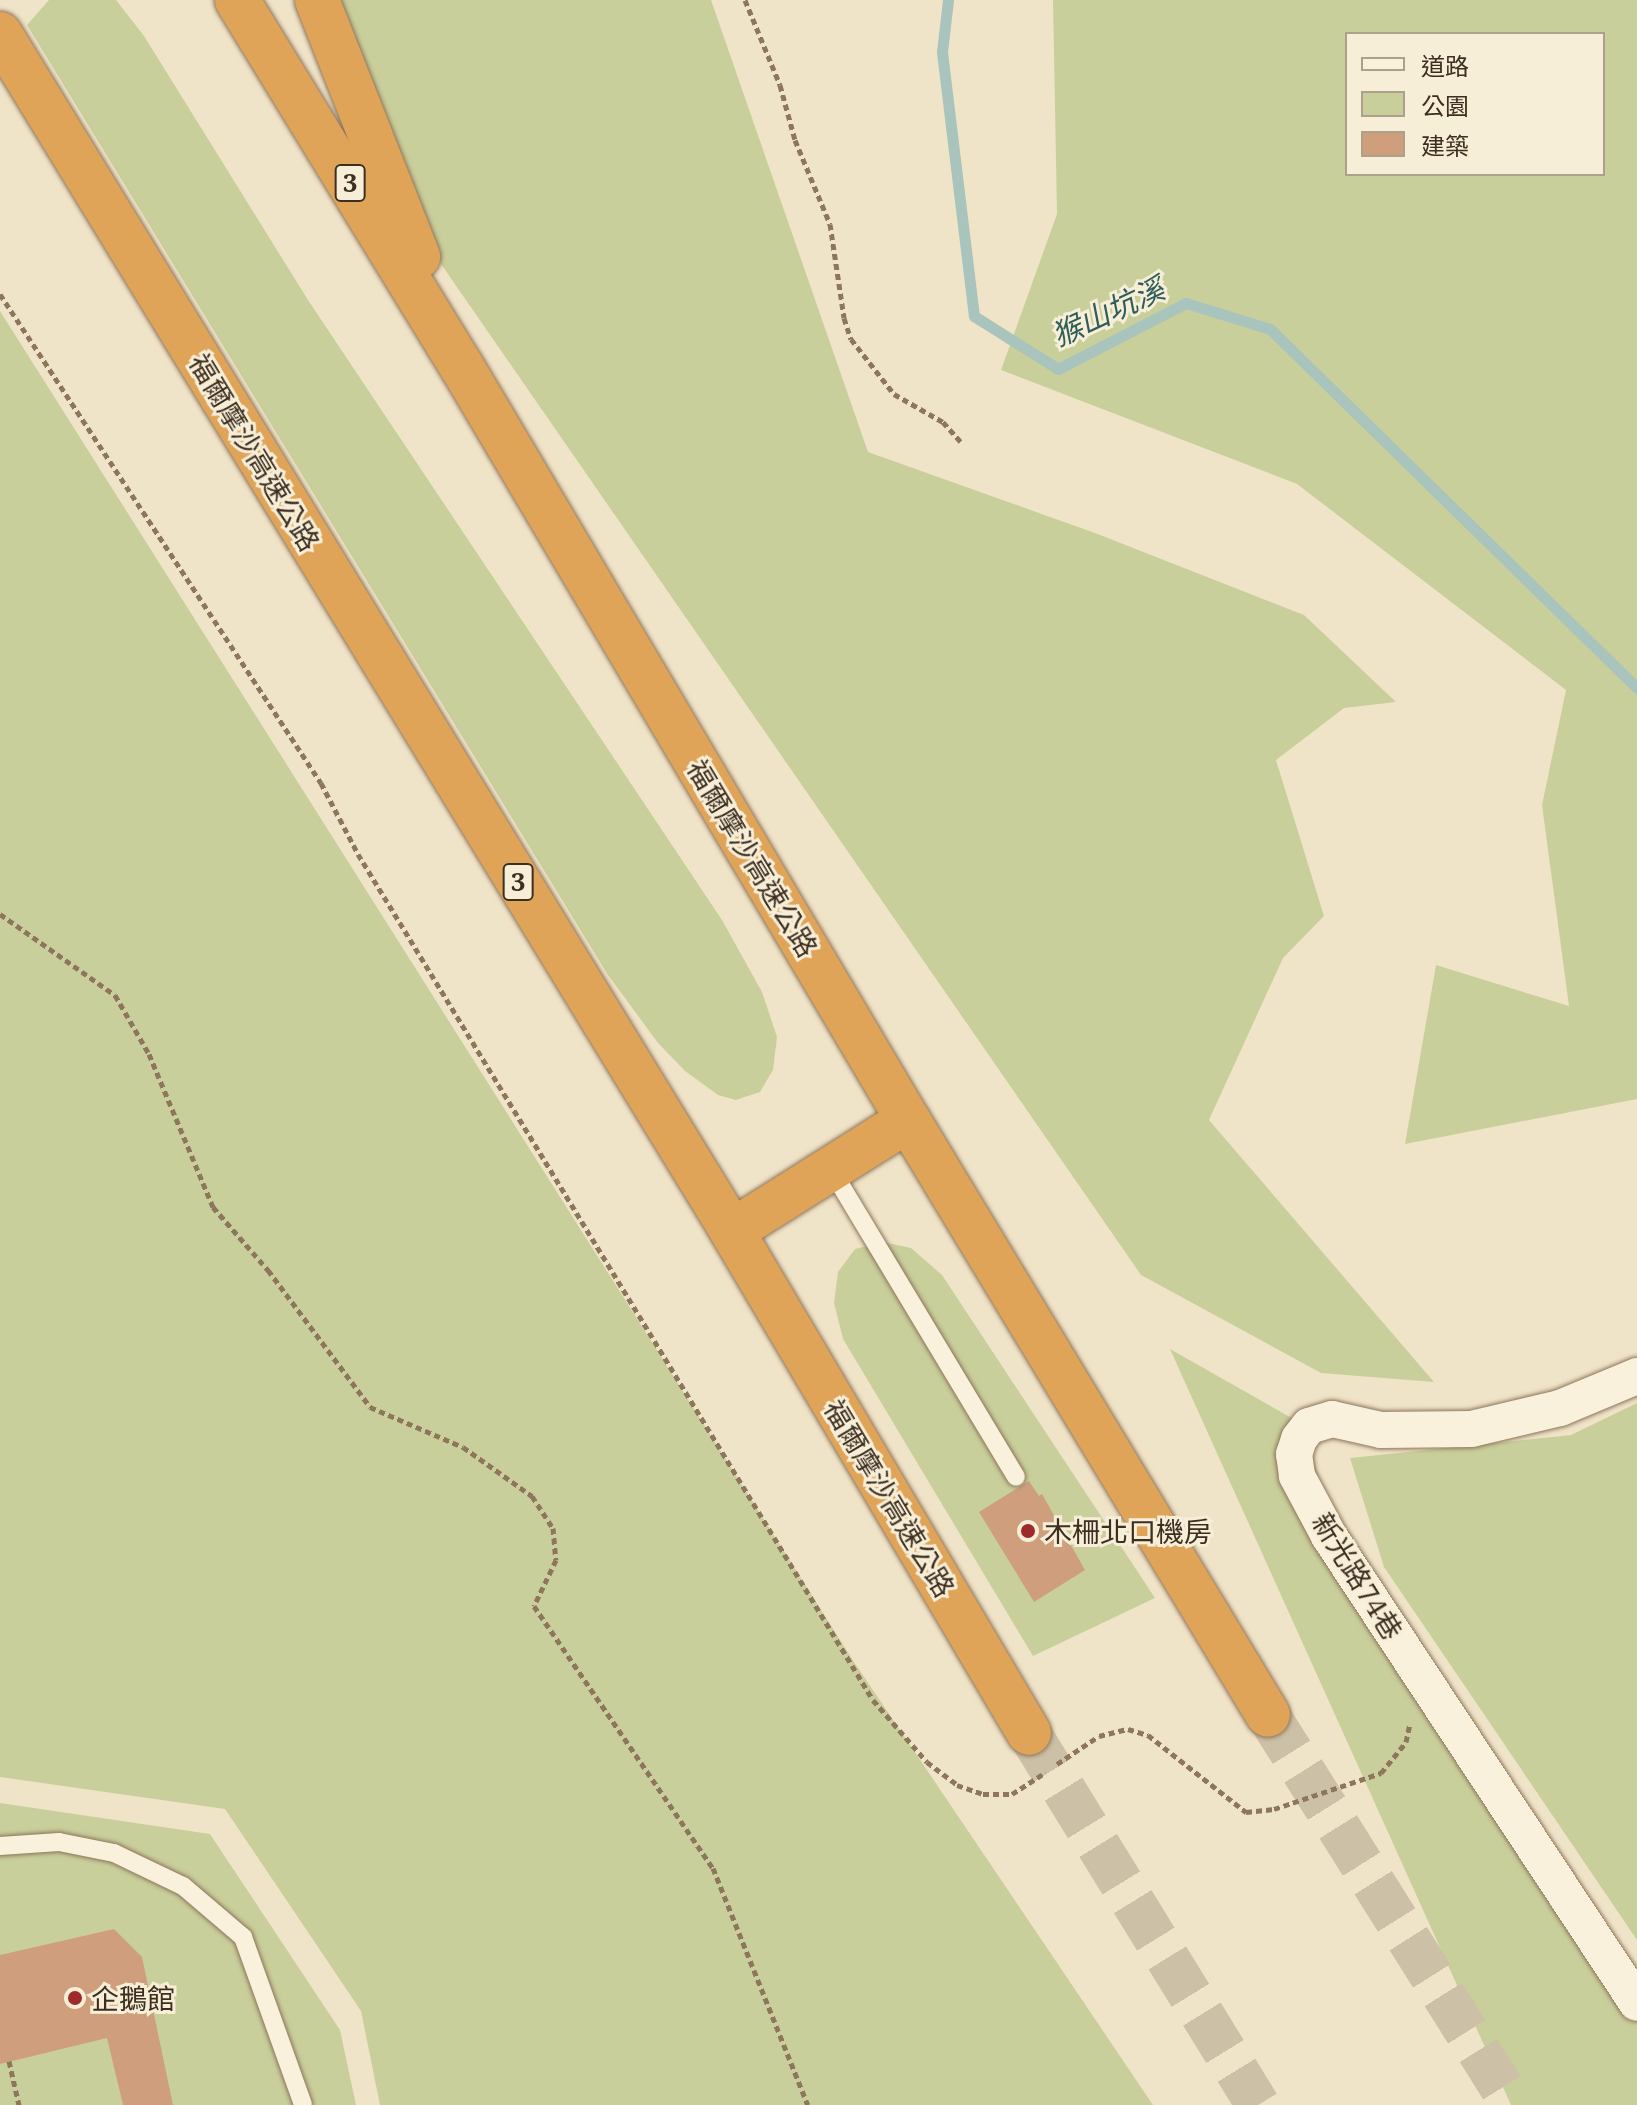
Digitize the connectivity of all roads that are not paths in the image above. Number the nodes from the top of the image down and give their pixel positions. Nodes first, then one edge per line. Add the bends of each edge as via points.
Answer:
1 (237, 0) edge
2 (317, 0) edge
3 (0, 34) edge
4 (462, 367) junction
5 (908, 1120) junction
6 (831, 1169) junction
7 (732, 1231) junction
8 (1637, 1376) edge
9 (1016, 1477) dead end
10 (1268, 1715) tunnel mouth
11 (1029, 1733) tunnel mouth
12 (0, 1846) edge
13 (1637, 2003) edge
14 (303, 2105) edge

1 - 4 highway, 福爾摩沙高速公路 / 3
2 - 4 highway
3 - 7 highway, 福爾摩沙高速公路 / 3
4 - 5 highway, 福爾摩沙高速公路 / 3
5 - 6 highway
5 - 10 highway, 福爾摩沙高速公路 / 3
6 - 7 highway
6 - 9 lane
7 - 11 highway, 福爾摩沙高速公路 / 3
8 - 13 street, 新光路74巷 via 1560,1408 1472,1429 1381,1430 1332,1419 1309,1426 1294,1454 1297,1476 1329,1536
12 - 14 lane via 59,1842 114,1853 183,1886 243,1937

